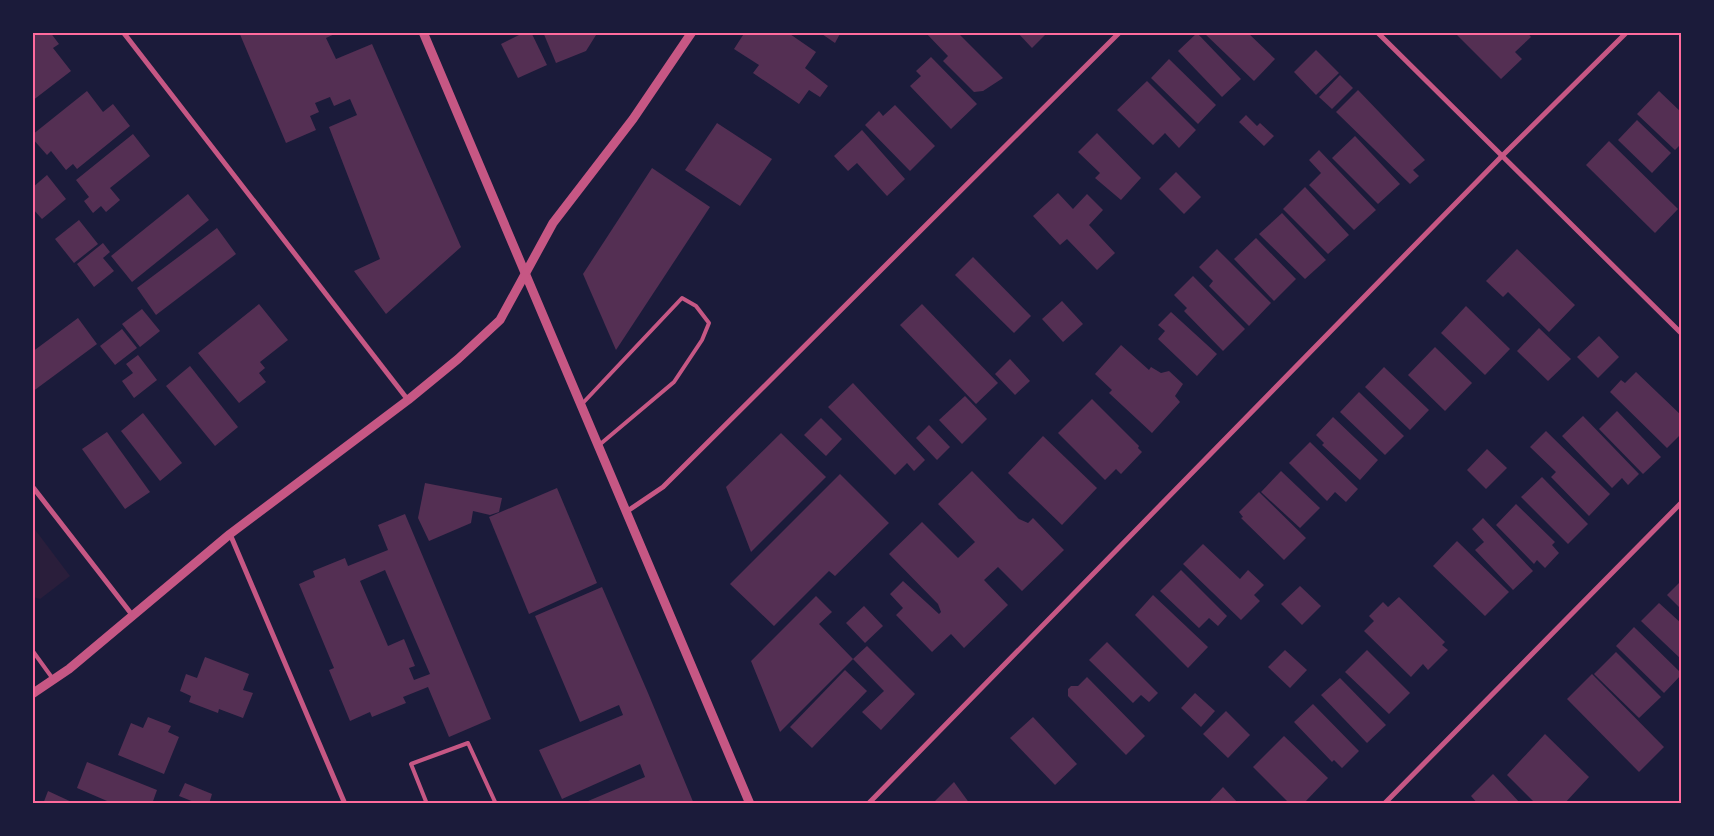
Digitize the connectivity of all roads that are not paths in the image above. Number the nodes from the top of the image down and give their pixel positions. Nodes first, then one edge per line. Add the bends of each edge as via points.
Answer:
1 (124, 32) edge
2 (424, 32) edge
3 (692, 32) edge
4 (1120, 32) edge
5 (1377, 32) edge
6 (1627, 32) edge
7 (1502, 156) junction
8 (526, 273) junction
9 (1682, 334) edge
10 (408, 400) junction
11 (581, 405) junction
12 (598, 446) junction
13 (32, 486) edge
14 (1682, 502) edge
15 (626, 512) junction
16 (230, 534) junction
17 (133, 616) junction
18 (32, 650) edge
19 (52, 679) junction
20 (32, 694) edge
21 (345, 804) edge
22 (428, 804) edge
23 (496, 804) edge
24 (750, 804) edge
25 (868, 804) edge
26 (1384, 804) edge

1 - 10 street
2 - 8 street
3 - 8 street via 633,120 553,224
4 - 15 street via 663,487
5 - 7 street
6 - 7 street
7 - 9 street
7 - 25 street
8 - 10 street via 500,320
8 - 11 street
10 - 16 street
11 - 12 street
11 - 12 lane via 682,298 696,306 709,324 674,382
12 - 15 street
13 - 17 street
14 - 26 street
15 - 24 street
16 - 17 street
16 - 21 street
17 - 19 street via 69,669
18 - 19 lane
19 - 20 street
22 - 23 lane via 411,764 468,743

